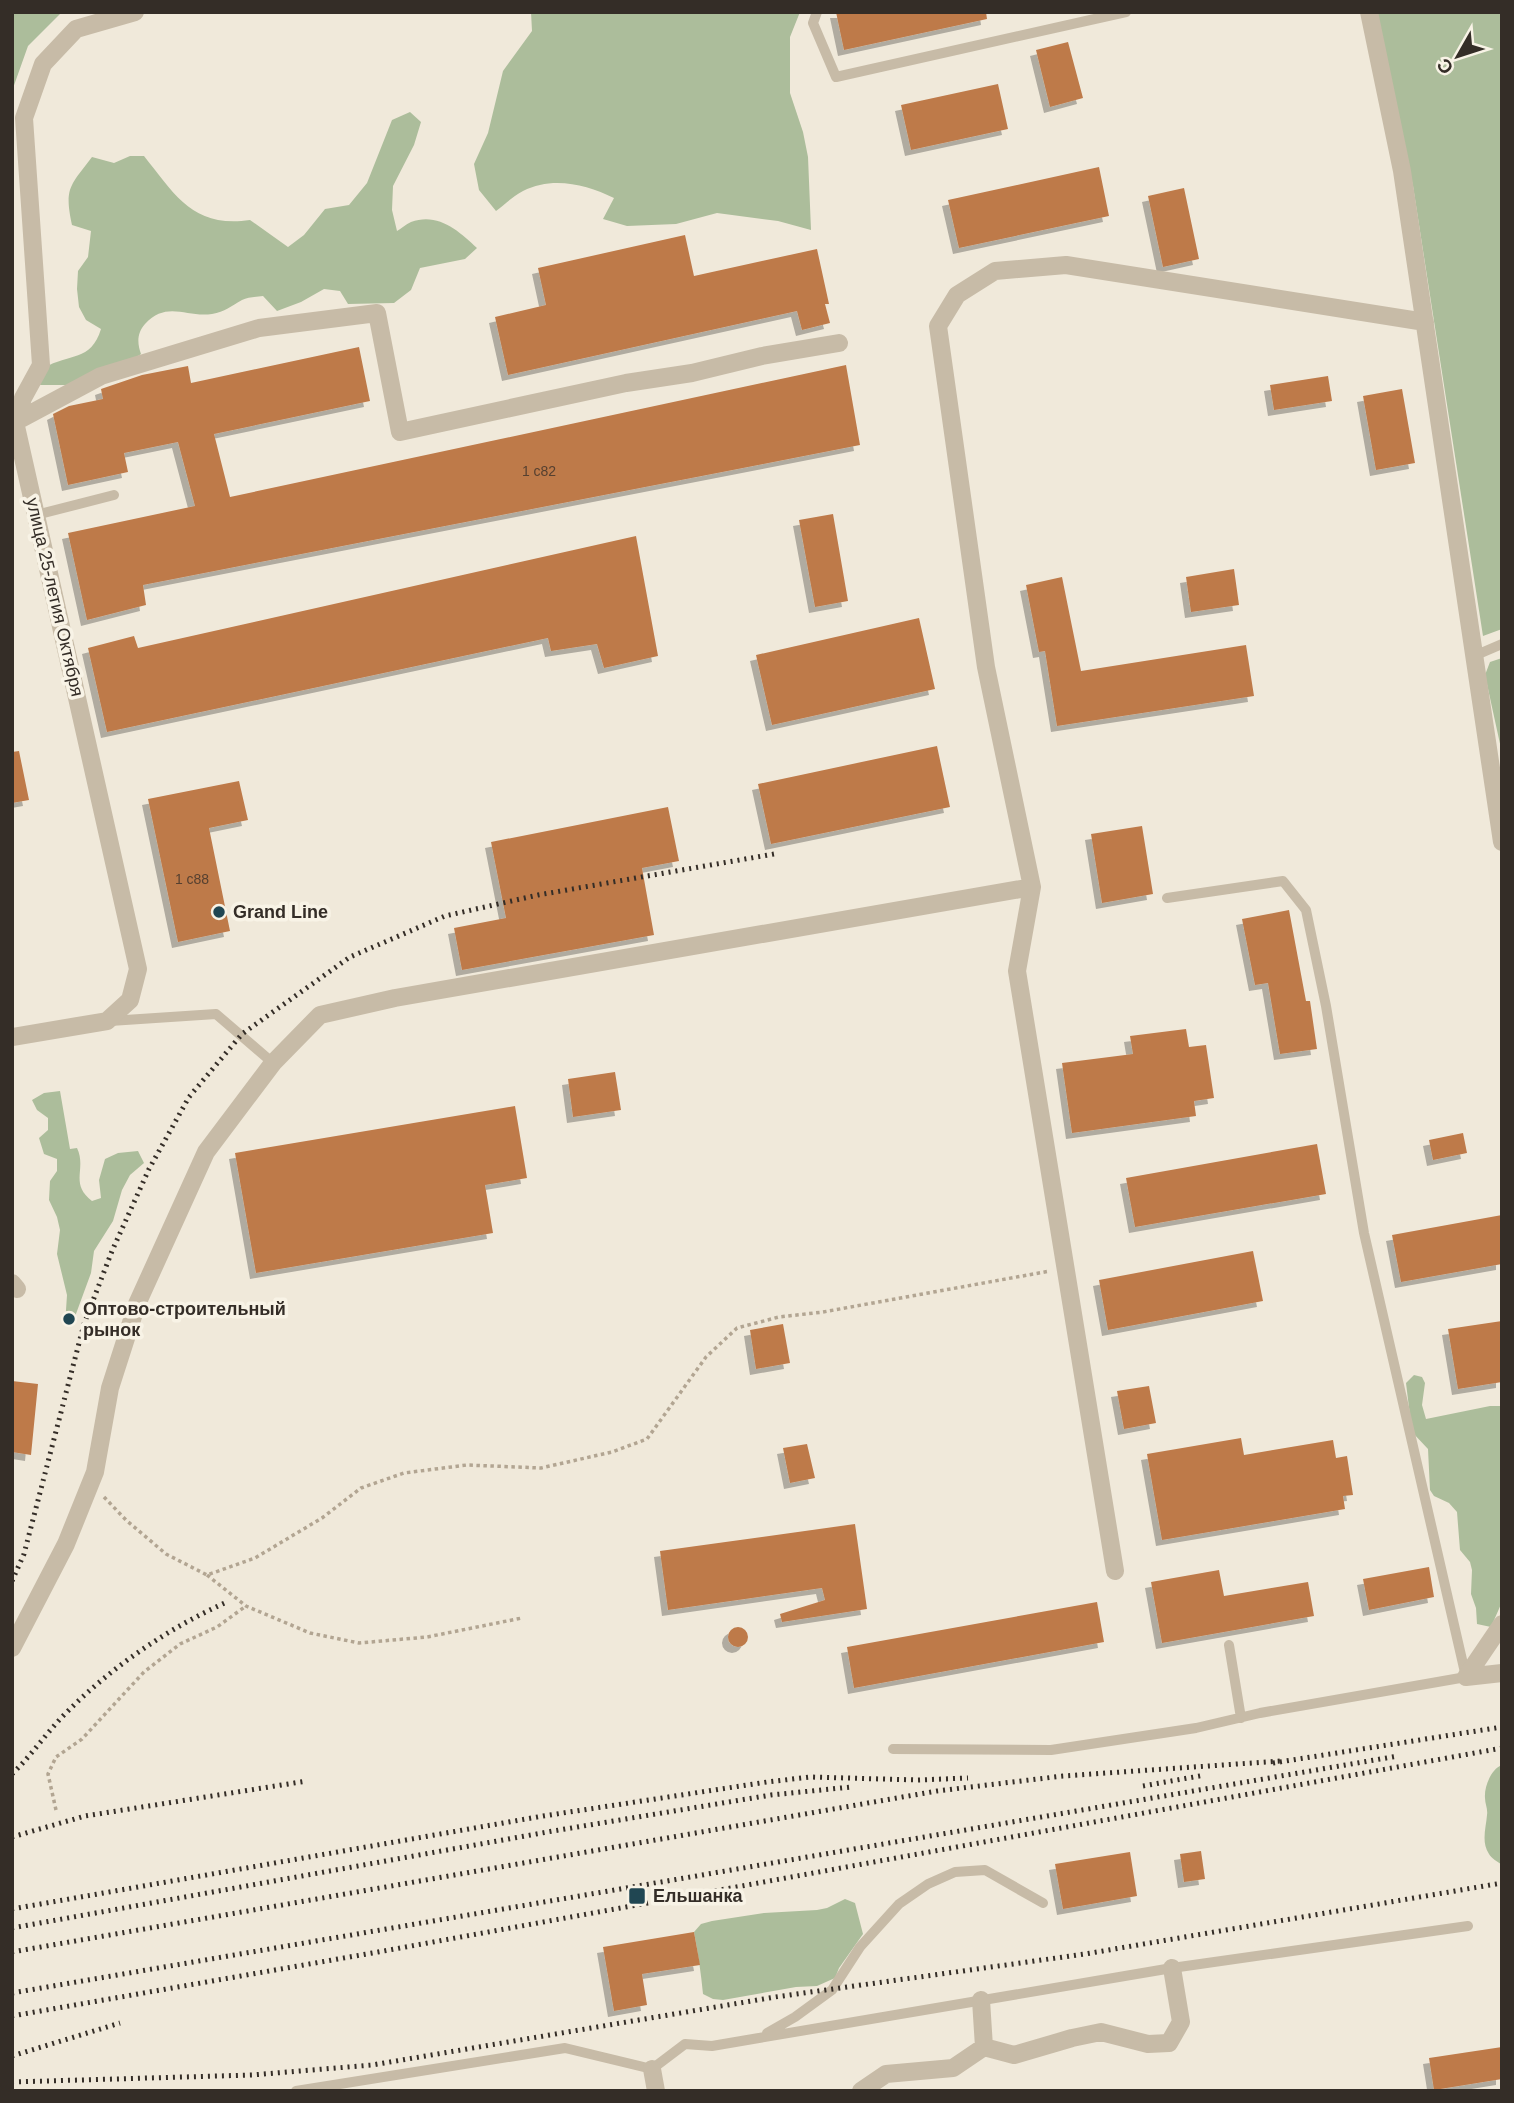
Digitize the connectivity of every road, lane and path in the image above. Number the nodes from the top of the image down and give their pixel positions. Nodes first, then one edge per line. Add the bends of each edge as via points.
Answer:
1 (135, 12) edge
2 (817, 12) edge
3 (1369, 12) edge
4 (1118, 13) edge
5 (1425, 322) junction
6 (839, 343) dead end
7 (15, 422) junction
8 (114, 495) dead end
9 (36, 516) junction
10 (1502, 644) edge
11 (1474, 656) junction
12 (1502, 842) edge
13 (1032, 887) junction
14 (1167, 898) dead end
15 (107, 1021) junction
16 (12, 1037) edge
17 (273, 1063) junction
18 (1066, 1268) junction
19 (90, 1483) junction
20 (1115, 1571) dead end
21 (207, 1575) junction
22 (246, 1606) junction
23 (522, 1618) dead end
24 (1502, 1624) edge
25 (1229, 1645) dead end
26 (12, 1648) edge
27 (1502, 1672) edge
28 (1466, 1677) junction
29 (1241, 1718) junction
30 (893, 1749) dead end
31 (56, 1810) dead end
32 (1043, 1903) dead end
33 (1468, 1926) dead end
34 (1172, 1968) junction
35 (981, 2000) junction
36 (759, 2038) junction
37 (984, 2047) junction
38 (652, 2069) junction
39 (296, 2091) edge
40 (656, 2091) edge
41 (861, 2091) edge

1 - 7 street via 76,29 43,64 24,118 41,365
2 - 4 lane via 813,23 836,78
3 - 5 street via 1402,171
5 - 11 street
5 - 13 street via 1066,265 995,271 957,295 938,327 986,667
6 - 7 street via 401,432 377,313 259,328 101,376
7 - 9 street, улица 25-летия Октября
8 - 9 lane
9 - 15 street, улица 25-летия Октября via 138,969 130,1000
10 - 11 lane
11 - 12 street
13 - 17 street via 320,1015
13 - 18 street via 1017,971
14 - 28 lane via 1283,881 1306,910 1364,1233
15 - 16 street
15 - 17 lane via 216,1014
17 - 19 street via 206,1152 137,1304 110,1388
18 - 20 street
18 - 21 path via 737,1328 706,1357 647,1439 541,1468 467,1465 404,1473 361,1488 322,1518 255,1558
19 - 21 path via 166,1554
19 - 26 street via 66,1544
21 - 22 path
22 - 23 path via 310,1633 359,1643 427,1637
22 - 31 path via 217,1627 180,1644 144,1672 82,1739 56,1758 48,1774
24 - 28 street
25 - 29 lane
27 - 28 street
28 - 29 lane
29 - 30 lane via 1051,1750
32 - 36 lane via 985,1870 955,1872 928,1884 899,1904 860,1947 832,1990
33 - 34 lane
34 - 35 lane
34 - 37 street via 1181,2022 1169,2043 1149,2045 1101,2032 1014,2055
35 - 36 lane
35 - 37 street
36 - 38 lane via 712,2046 685,2044
37 - 41 street via 953,2068 886,2074
38 - 39 lane via 565,2048
38 - 40 street

